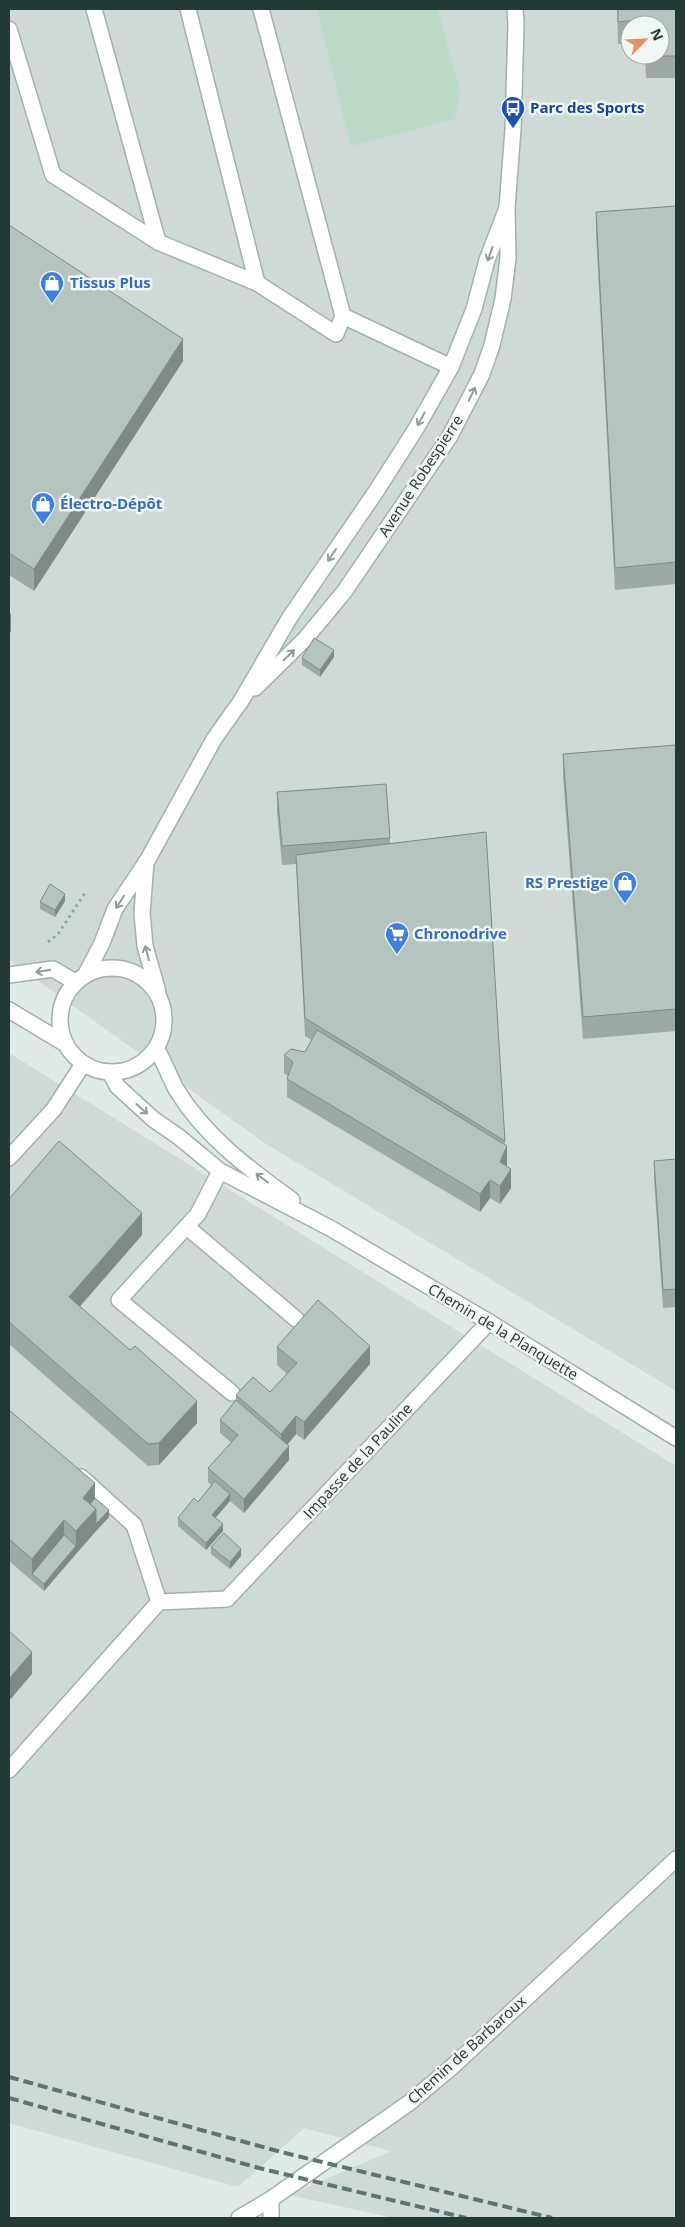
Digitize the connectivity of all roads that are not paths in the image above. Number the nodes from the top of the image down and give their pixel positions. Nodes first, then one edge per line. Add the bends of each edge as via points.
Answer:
1 (94, 9) edge
2 (188, 9) edge
3 (261, 9) edge
4 (515, 9) edge
5 (9, 29) edge
6 (507, 208) junction
7 (158, 242) junction
8 (257, 283) junction
9 (343, 316) junction
10 (451, 367) junction
11 (241, 701) junction
12 (146, 861) junction
13 (9, 975) edge
14 (80, 978) junction
15 (161, 1000) junction
16 (9, 1010) edge
17 (64, 1043) junction
18 (156, 1048) junction
19 (83, 1064) junction
20 (110, 1072) junction
21 (9, 1158) edge
22 (220, 1171) junction
23 (187, 1227) junction
24 (330, 1228) junction
25 (296, 1319) dead end
26 (489, 1322) junction
27 (232, 1393) dead end
28 (676, 1438) edge
29 (68, 1465) edge
30 (160, 1602) junction
31 (9, 1770) edge
32 (676, 1859) edge
33 (271, 2199) junction
34 (239, 2218) edge
35 (271, 2218) edge

1 - 7 street
2 - 8 street
3 - 9 street
4 - 6 street, Avenue Robespierre via 513,129
5 - 7 street via 53,175
6 -> 10 street, Avenue Robespierre
11 -> 6 street, Avenue Robespierre via 305,639 344,592 464,411 482,374 503,299 508,258
7 - 8 street
8 - 9 street via 336,334
9 - 10 street
10 -> 11 street, Avenue Robespierre via 418,426 290,617
11 - 12 street, Avenue Robespierre via 214,739
12 -> 14 street, Avenue Robespierre via 116,909 102,943
15 -> 12 street, Avenue Robespierre via 145,946 142,913
14 -> 13 street via 53,969
14 - 15 street via 102,968 120,968 137,973 151,984
14 - 17 street via 61,1004 59,1017
15 - 18 street via 163,1032
16 - 17 street
17 - 19 street
18 - 20 street via 132,1068
24 -> 18 street, Chemin de la Planquette via 233,1156 204,1129 176,1089
19 - 20 street
19 - 21 street via 54,1109
20 -> 22 street, Chemin de la Planquette via 117,1086 153,1119
22 - 23 street via 198,1214
22 - 24 street, Chemin de la Planquette
23 - 25 street
23 - 27 street via 119,1300
24 - 26 street, Chemin de la Planquette
26 - 28 street, Chemin de la Planquette
26 - 30 street, Impasse de la Pauline via 227,1599
29 - 30 street via 134,1525
30 - 31 street
32 - 33 street, Chemin de Barbaroux via 409,2103
33 - 34 street, Chemin de Barbaroux
33 - 35 street

